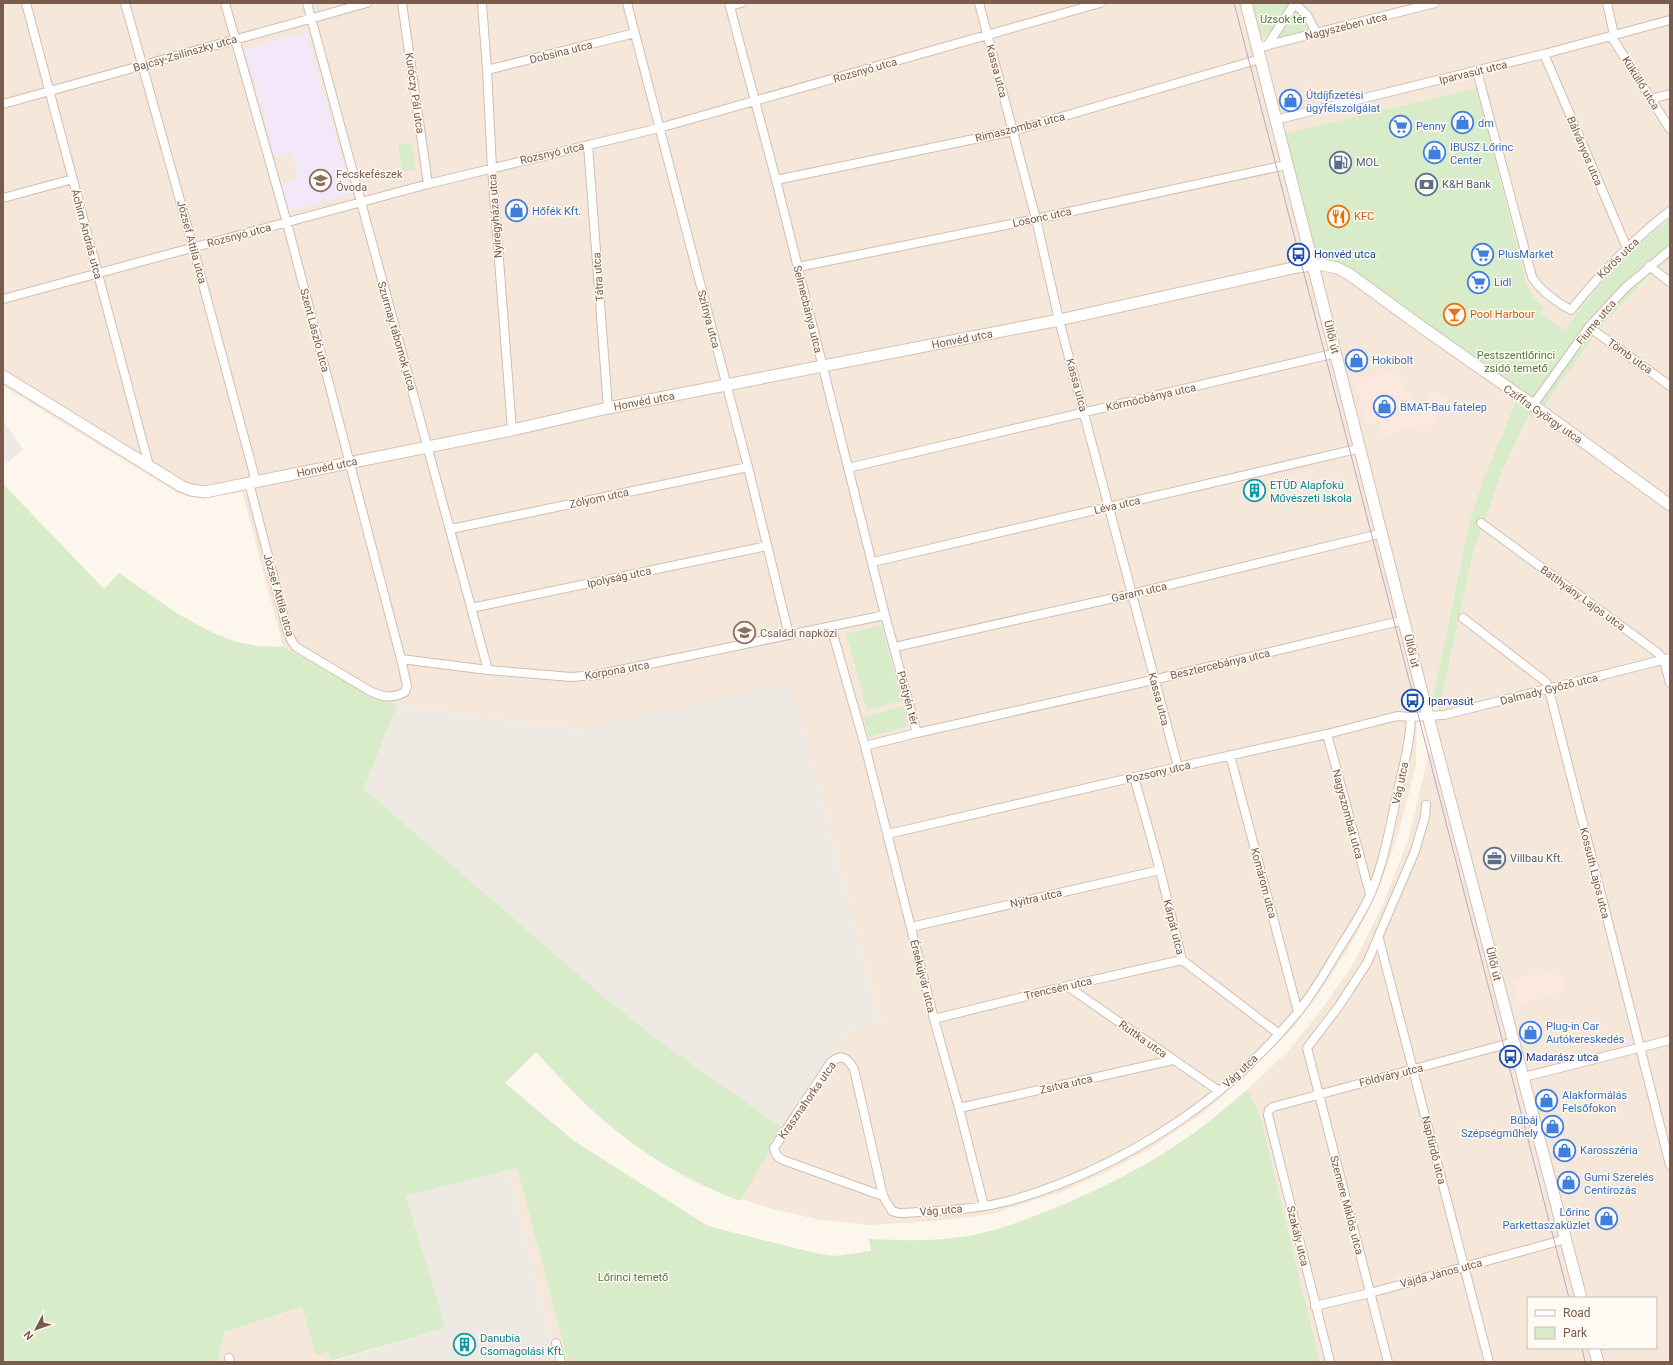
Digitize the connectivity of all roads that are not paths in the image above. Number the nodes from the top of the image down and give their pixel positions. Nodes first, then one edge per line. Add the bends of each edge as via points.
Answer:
1 (26, 3) edge
2 (125, 3) edge
3 (225, 3) edge
4 (307, 3) edge
5 (367, 3) edge
6 (402, 3) edge
7 (482, 3) edge
8 (627, 3) edge
9 (741, 3) edge
10 (980, 3) edge
11 (1100, 3) edge
12 (1246, 3) edge
13 (1295, 3) edge
14 (1435, 3) edge
15 (1607, 3) edge
16 (729, 5) edge
17 (311, 18) junction
18 (1670, 20) edge
19 (635, 33) junction
20 (1317, 34) junction
21 (988, 36) junction
22 (1613, 36) junction
23 (235, 39) junction
24 (1262, 47) junction
25 (1544, 54) junction
26 (1260, 59) junction
27 (143, 65) junction
28 (487, 70) junction
29 (1477, 71) junction
30 (48, 91) junction
31 (1670, 94) edge
32 (1651, 99) junction
33 (754, 101) junction
34 (3, 104) edge
35 (1275, 120) junction
36 (659, 128) junction
37 (1670, 129) edge
38 (1013, 131) junction
39 (588, 145) junction
40 (1286, 165) junction
41 (492, 168) junction
42 (72, 180) junction
43 (776, 180) junction
44 (428, 184) junction
45 (3, 198) edge
46 (360, 203) junction
47 (1670, 211) edge
48 (1036, 219) junction
49 (287, 223) junction
50 (193, 247) junction
51 (1627, 248) junction
52 (1670, 250) edge
53 (1314, 265) junction
54 (1649, 266) junction
55 (798, 267) junction
56 (97, 274) junction
57 (1670, 282) edge
58 (3, 299) edge
59 (1059, 320) junction
60 (1589, 327) junction
61 (1336, 353) junction
62 (823, 367) junction
63 (3, 376) edge
64 (726, 386) junction
65 (1670, 386) edge
66 (1533, 405) junction
67 (608, 408) junction
68 (1084, 412) junction
69 (512, 430) junction
70 (428, 446) junction
71 (1361, 448) junction
72 (350, 462) junction
73 (149, 466) junction
74 (748, 467) junction
75 (848, 468) junction
76 (253, 483) junction
77 (1670, 505) edge
78 (1109, 507) junction
79 (1481, 523) dead end
80 (451, 529) junction
81 (1382, 533) junction
82 (767, 546) junction
83 (873, 562) junction
84 (1132, 594) junction
85 (471, 608) junction
86 (885, 615) junction
87 (1463, 618) dead end
88 (1404, 620) junction
89 (831, 627) junction
90 (789, 635) junction
91 (895, 647) junction
92 (401, 659) junction
93 (1667, 659) edge
94 (488, 670) junction
95 (1154, 680) junction
96 (1670, 683) edge
97 (1549, 690) junction
98 (1428, 716) junction
99 (1411, 717) junction
100 (918, 733) junction
101 (1327, 734) junction
102 (866, 746) junction
103 (1230, 755) junction
104 (1178, 767) junction
105 (1134, 777) junction
106 (1426, 805) dead end
107 (888, 834) junction
108 (1160, 870) junction
109 (1370, 894) junction
110 (911, 926) junction
111 (1379, 939) junction
112 (1182, 960) junction
113 (1067, 986) junction
114 (1298, 1012) junction
115 (934, 1019) junction
116 (1279, 1034) junction
117 (1670, 1040) edge
118 (1514, 1042) junction
119 (1639, 1048) junction
120 (1173, 1060) junction
121 (1414, 1070) junction
122 (1524, 1077) junction
123 (1219, 1091) junction
124 (1318, 1094) junction
125 (959, 1108) junction
126 (1269, 1110) joint
127 (1670, 1165) edge
128 (883, 1196) junction
129 (984, 1206) junction
130 (1566, 1239) junction
131 (1464, 1267) junction
132 (1370, 1293) junction
133 (1581, 1297) edge
134 (1315, 1306) junction
135 (556, 1343) dead end
136 (1594, 1349) edge
137 (561, 1362) edge
138 (1330, 1362) edge
139 (1388, 1362) edge
140 (1489, 1362) edge
141 (1598, 1362) edge

1 - 30 street, Áchim András utca
2 - 27 street, József Attila utca
3 - 23 street, Szent László utca
4 - 17 street, Szurmay tábornok utca
5 - 17 street, Bajcsy-Zsilinszky utca
6 - 44 street, Kuróczy Pál utca
7 - 28 street, Nyíregyháza utca
8 - 19 street, Szitnya utca
9 - 16 street
10 - 21 street, Kassa utca
11 - 21 street, Rozsnyó utca
12 - 24 street, Üllői út
13 - 20 street via 1307,15
13 - 24 street
14 - 20 street, Nagyszeben utca
15 - 22 street, Küküllő utca
16 - 33 street, Selmecbánya utca
17 - 23 street, Bajcsy-Zsilinszky utca
17 - 46 street, Szurmay tábornok utca
18 - 22 street, Iparvasút utca
19 - 28 street, Dobsina utca
19 - 36 street, Szitnya utca
20 - 24 street, Nagyszeben utca
21 - 33 street, Rozsnyó utca
21 - 38 street, Kassa utca
22 - 25 street, Iparvasút utca
22 - 32 street, Küküllő utca
23 - 27 street, Bajcsy-Zsilinszky utca
23 - 49 street, Szent László utca
24 - 26 street, Üllői út
25 - 29 street, Iparvasút utca
25 - 51 street, Bálványos utca
26 - 35 street, Üllői út
26 - 38 street, Rimaszombat utca
27 - 30 street, Bajcsy-Zsilinszky utca
27 - 50 street, József Attila utca
28 - 41 street, Nyíregyháza utca
29 - 35 street, Iparvasút utca
29 - 51 street, Körös utca via 1532,277 1538,285 1571,310 1596,279
30 - 34 street, Bajcsy-Zsilinszky utca
30 - 42 street, Áchim András utca
31 - 32 street
32 - 37 street, Küküllő utca
33 - 36 street, Rozsnyó utca
33 - 43 street, Selmecbánya utca
35 - 40 street, Üllői út
36 - 39 street, Rozsnyó utca
36 - 64 street, Szitnya utca
38 - 43 street, Rimaszombat utca
38 - 48 street, Kassa utca
39 - 41 street, Rozsnyó utca
39 - 67 street, Tátra utca
40 - 48 street, Losonc utca
40 - 53 street, Üllői út
41 - 44 street, Rozsnyó utca
41 - 69 street, Nyíregyháza utca
42 - 45 street
42 - 56 street, Áchim András utca
43 - 55 street, Selmecbánya utca
44 - 46 street, Rozsnyó utca
46 - 49 street, Rozsnyó utca
46 - 70 street, Szurmay tábornok utca
47 - 51 street, Körös utca
48 - 55 street, Losonc utca
48 - 59 street, Kassa utca
49 - 50 street, Rozsnyó utca
49 - 72 street, Szent László utca
50 - 56 street, Rozsnyó utca
50 - 76 street, József Attila utca
52 - 54 street, Fiume utca
53 - 59 street, Honvéd utca
53 - 61 street, Üllői út
53 - 66 street, Cziffra György utca via 1337,268 1349,274
54 - 57 street
54 - 60 street, Fiume utca
55 - 62 street, Selmecbánya utca
56 - 58 street, Rozsnyó utca
56 - 73 street, Áchim András utca
59 - 62 street, Honvéd utca
59 - 68 street, Kassa utca
60 - 65 street, Tömb utca
60 - 66 street, Fiume utca
61 - 68 street, Körmöcbánya utca
61 - 71 street, Üllői út
62 - 64 street, Honvéd utca
62 - 75 street, Selmecbánya utca
63 - 73 street, Honvéd utca
64 - 67 street, Honvéd utca
64 - 74 street, Szitnya utca
66 - 77 street, Cziffra György utca
67 - 69 street, Honvéd utca
68 - 75 street, Körmöcbánya utca
68 - 78 street, Kassa utca
69 - 70 street, Honvéd utca
70 - 72 street, Honvéd utca
70 - 80 street, Szurmay tábornok utca
71 - 78 street, Léva utca
71 - 81 street, Üllői út
72 - 76 street, Honvéd utca
72 - 92 street, Szent László utca
73 - 76 street, Honvéd utca via 191,490 205,492
74 - 80 street, Zólyom utca
74 - 82 street, Szitnya utca
75 - 83 street, Selmecbánya utca
76 - 92 street, József Attila utca via 287,629 296,646 382,696 391,697 405,692 407,686
78 - 83 street, Léva utca
78 - 84 street, Kassa utca
79 - 93 street, Batthyány Lajos utca
80 - 85 street, Szurmay tábornok utca
81 - 84 street, Garam utca
81 - 88 street, Üllői út
82 - 85 street, Ipolyság utca
82 - 90 street, Szitnya utca
83 - 86 street, Selmecbánya utca
84 - 91 street, Garam utca
84 - 95 street, Kassa utca
85 - 94 street, Szurmay tábornok utca
86 - 89 street
86 - 91 street, Pöstyén tér
87 - 97 street, Kossuth Lajos utca via 1546,682
88 - 95 street, Besztercebánya utca
88 - 98 street, Üllői út
89 - 90 street, Korpona utca
89 - 102 street
90 - 94 street, Korpona utca via 589,676 571,677
91 - 100 street, Pöstyén tér
92 - 94 street, Korpona utca
93 - 96 street
93 - 97 street, Dalmady Győző utca
95 - 100 street, Besztercebánya utca
95 - 104 street, Kassa utca
97 - 98 street, Dalmady Győző utca via 1438,716
97 - 119 street, Kossuth Lajos utca
98 - 99 street, Pozsony utca
98 - 118 street, Üllői út
99 - 101 street, Pozsony utca via 1397,716
99 - 109 street, Vág utca via 1409,741 1386,846
100 - 102 street, Pöstyén tér
101 - 103 street, Pozsony utca
101 - 109 street, Nagyszombat utca
102 - 107 street, Érsekújvár utca
103 - 104 street, Pozsony utca
103 - 114 street, Komárom utca
104 - 105 street, Pozsony utca
105 - 107 street, Pozsony utca
105 - 108 street, Kárpát utca
106 - 111 street via 1415,851
107 - 110 street, Érsekújvár utca
108 - 110 street, Nyitra utca
108 - 112 street, Kárpát utca
109 - 114 street, Vág utca via 1357,920
110 - 115 street, Érsekújvár utca
111 - 121 street, Napfürdő utca
111 - 124 street, Szemere Miklós utca via 1359,976 1307,1048
112 - 113 street, Trencsén utca
112 - 116 street, Kárpát utca
113 - 115 street, Trencsén utca
113 - 120 street, Ruttka utca
114 - 116 street, Vág utca
115 - 125 street, Érsekújvár utca
116 - 123 street, Vág utca
117 - 119 street
118 - 121 street, Földváry utca
118 - 122 street, Üllői út
119 - 122 street
119 - 127 street, Kossuth Lajos utca
120 - 123 street, Ruttka utca
120 - 125 street, Zsitva utca
121 - 124 street, Földváry utca
121 - 131 street, Napfürdő utca
122 - 130 street, Üllői út
123 - 129 street, Vág utca via 1173,1126 1127,1153 1090,1171 1015,1199
124 - 126 street, Földváry utca
124 - 132 street, Szemere Miklós utca
125 - 129 street, Érsekújvár utca
126 - 134 street, Szakály utca via 1268,1115
128 - 128 street, Krasznahorka utca via 854,1069 848,1061 837,1058 831,1062 774,1148 775,1153 783,1160
128 - 129 street, Vág utca via 892,1211 899,1213
130 - 131 street, Vajda János utca
130 - 133 street, Üllői út
131 - 132 street, Vajda János utca
131 - 140 street, Napfürdő utca
132 - 134 street, Vajda János utca
132 - 139 street, Szemere Miklós utca
134 - 138 street, Szakály utca
135 - 137 street
136 - 141 street

